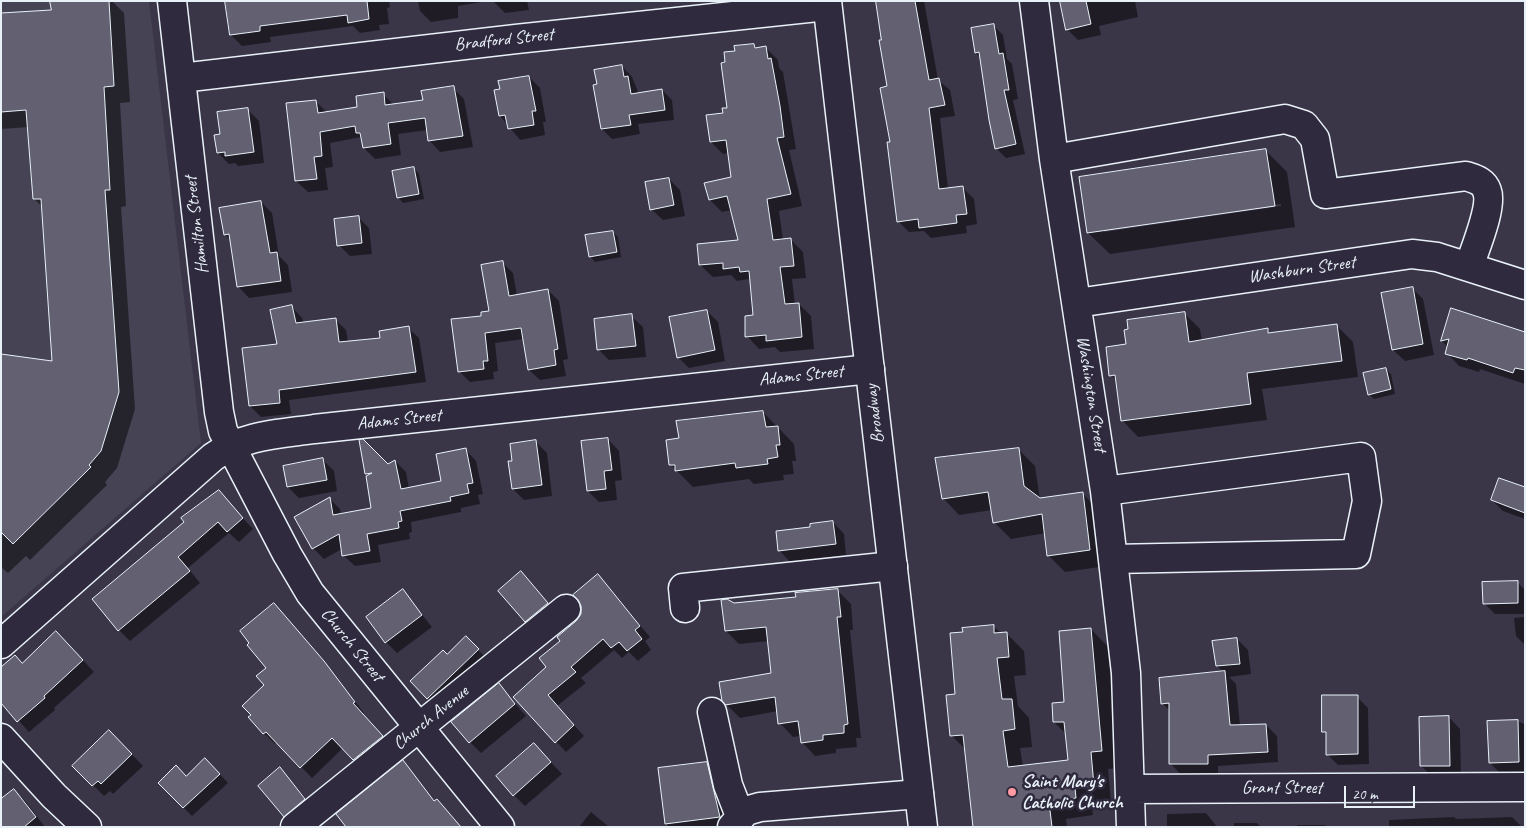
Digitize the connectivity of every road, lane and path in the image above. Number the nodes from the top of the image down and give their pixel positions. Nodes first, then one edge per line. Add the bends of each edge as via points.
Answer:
1 (172, 1) edge
2 (1034, 1) edge
3 (827, 4) edge
4 (181, 78) junction
5 (1054, 159) junction
6 (1469, 268) junction
7 (1525, 285) edge
8 (1077, 303) junction
9 (870, 369) junction
10 (230, 446) junction
11 (1105, 491) junction
12 (1113, 559) junction
13 (893, 566) junction
14 (685, 608) dead end
15 (566, 609) dead end
16 (6, 630) edge
17 (712, 712) dead end
18 (418, 728) junction
19 (1, 738) edge
20 (1525, 787) edge
21 (1130, 790) junction
22 (919, 794) junction
23 (736, 821) edge
24 (86, 827) edge
25 (295, 827) edge
26 (500, 827) edge
27 (923, 827) edge
28 (1130, 827) edge

1 - 4 street, Hamilton Street
2 - 5 street, Washington Street
3 - 4 street, Bradford Street
3 - 9 street, Broadway
4 - 10 street, Hamilton Street via 219,412
5 - 6 street via 1285,119 1304,125 1315,139 1324,194 1466,176 1481,181 1488,191 1488,204
5 - 8 street, Washington Street
6 - 7 street, Washburn Street
6 - 8 street, Washburn Street via 1428,255 1412,254
8 - 11 street, Washington Street
9 - 10 street, Adams Street via 314,429 248,439
9 - 13 street, Broadway
10 - 16 street, Adams Street
10 - 18 street, Church Street via 310,593
11 - 12 street, Washington Street
11 - 12 street via 1361,457 1366,492 1356,554
12 - 21 street, Washington Street via 1126,681
13 - 14 street via 683,588
13 - 22 street, Broadway
15 - 18 street, Church Avenue
17 - 23 street
18 - 25 street, Church Avenue
18 - 26 street, Church Street
19 - 24 street
20 - 21 street, Grant Street
21 - 28 street, Washington Street
22 - 23 street via 760,806 746,811
22 - 27 street, Broadway

